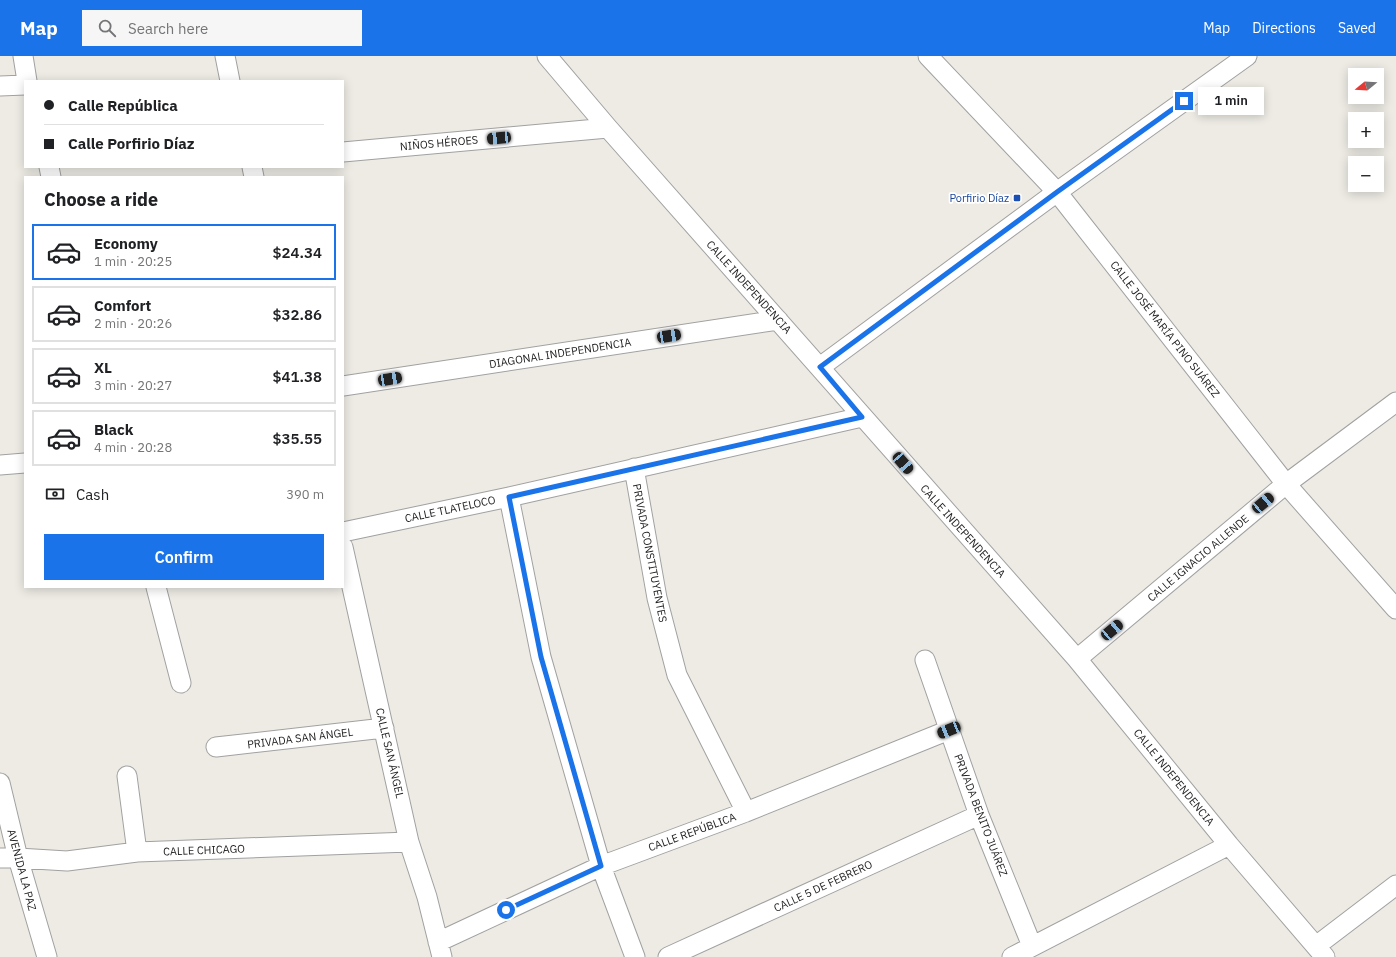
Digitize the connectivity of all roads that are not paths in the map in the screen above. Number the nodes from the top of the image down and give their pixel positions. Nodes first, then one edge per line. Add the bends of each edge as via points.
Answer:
1 (23, 56) edge
2 (224, 56) edge
3 (547, 56) edge
4 (928, 56) edge
5 (1247, 56) edge
6 (27, 80) edge
7 (230, 80) edge
8 (24, 84) edge
9 (0, 86) edge
10 (608, 128) junction
11 (344, 152) edge
12 (1057, 192) junction
13 (778, 320) junction
14 (820, 367) junction
15 (344, 386) edge
16 (1396, 402) edge
17 (862, 417) junction
18 (24, 463) edge
19 (0, 465) edge
20 (634, 468) junction
21 (1286, 484) junction
22 (509, 497) junction
23 (344, 532) edge
24 (344, 551) edge
25 (156, 588) edge
26 (1396, 609) edge
27 (1078, 659) junction
28 (925, 660) dead end
29 (180, 683) dead end
30 (384, 728) junction
31 (949, 730) junction
32 (216, 747) dead end
33 (127, 776) dead end
34 (0, 783) edge
35 (746, 812) junction
36 (979, 815) junction
37 (409, 842) junction
38 (1229, 845) junction
39 (137, 852) junction
40 (9, 858) edge
41 (601, 866) junction
42 (1396, 885) edge
43 (1032, 946) junction
44 (440, 950) edge
45 (1321, 952) edge
46 (46, 957) edge
47 (635, 957) edge
48 (668, 957) edge
49 (1012, 957) edge

1 - 6 street
2 - 7 street
3 - 10 street, CALLE INDEPENDENCIA
4 - 12 street, CALLE JOSÉ MARÍA PINO SUÁREZ
5 - 12 street
8 - 9 street
10 - 11 street, NIÑOS HÉROES
10 - 13 street, CALLE INDEPENDENCIA
12 - 14 street
12 - 21 street, CALLE JOSÉ MARÍA PINO SUÁREZ
13 - 14 street, CALLE INDEPENDENCIA
13 - 15 street, DIAGONAL INDEPENDENCIA
14 - 17 street, CALLE INDEPENDENCIA
16 - 21 street, CALLE IGNACIO ALLENDE
17 - 20 street, CALLE TLATELOCO
17 - 27 street, CALLE INDEPENDENCIA
18 - 19 street
20 - 22 street, CALLE TLATELOCO
20 - 35 street, PRIVADA CONSTITUYENTES via 657,598 677,675
21 - 26 street, CALLE JOSÉ MARÍA PINO SUÁREZ
21 - 27 street, CALLE IGNACIO ALLENDE
22 - 23 street, CALLE TLATELOCO
22 - 41 street via 541,657
24 - 30 street, CALLE SAN ÁNGEL
25 - 29 street
27 - 38 street, CALLE INDEPENDENCIA
28 - 31 street, PRIVADA BENITO JUÁREZ
30 - 32 street, PRIVADA SAN ÁNGEL
30 - 37 street, CALLE SAN ÁNGEL
31 - 35 street, CALLE REPÚBLICA
31 - 36 street, PRIVADA BENITO JUÁREZ
33 - 39 street
34 - 40 street, AVENIDA LA PAZ
35 - 41 street, CALLE REPÚBLICA
36 - 43 street, PRIVADA BENITO JUÁREZ
36 - 48 street, CALLE 5 DE FEBRERO
37 - 39 street, CALLE CHICAGO
37 - 44 street, CALLE SAN ÁNGEL via 427,897
38 - 43 street
38 - 45 street, CALLE INDEPENDENCIA
39 - 40 street, CALLE CHICAGO via 67,861
40 - 46 street, AVENIDA LA PAZ
41 - 44 street, CALLE REPÚBLICA
41 - 47 street
42 - 45 street
43 - 49 street

